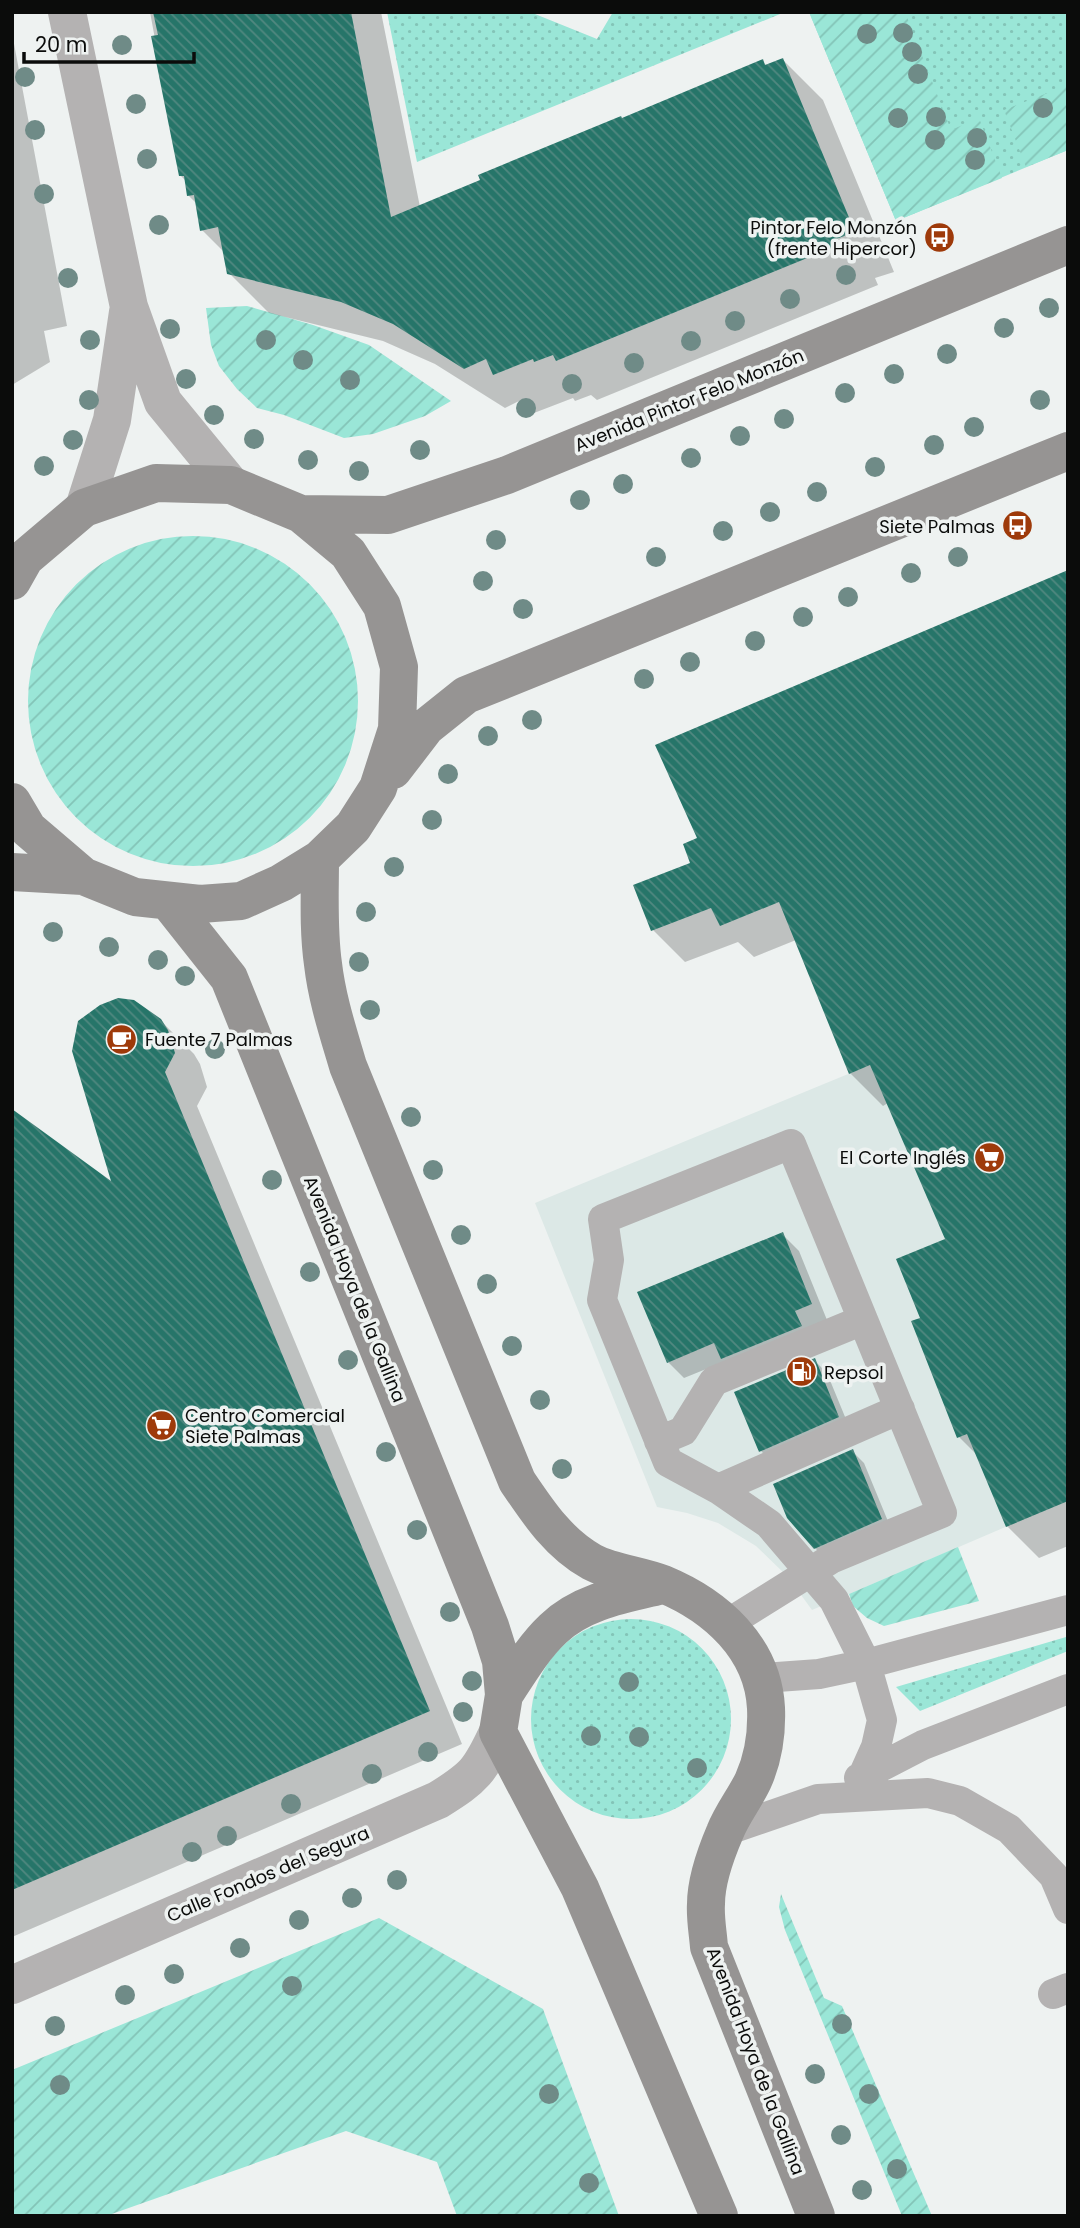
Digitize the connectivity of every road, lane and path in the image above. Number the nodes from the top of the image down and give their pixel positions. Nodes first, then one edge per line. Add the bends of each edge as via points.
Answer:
1 (67, 12) edge
2 (1068, 246) edge
3 (129, 307) junction
4 (1068, 451) edge
5 (231, 485) junction
6 (83, 508) junction
7 (301, 513) junction
8 (12, 581) edge
9 (378, 788) junction
10 (12, 802) edge
11 (320, 859) junction
12 (12, 872) edge
13 (83, 876) junction
14 (168, 901) junction
15 (863, 1320) junction
16 (900, 1409) junction
17 (659, 1441) junction
18 (718, 1489) junction
19 (811, 1573) junction
20 (663, 1585) junction
21 (1068, 1610) edge
22 (727, 1624) junction
23 (866, 1664) junction
24 (762, 1678) junction
25 (1068, 1689) edge
26 (504, 1695) junction
27 (498, 1732) junction
28 (863, 1776) junction
29 (818, 1799) junction
30 (725, 1832) junction
31 (1068, 1909) edge
32 (12, 1985) edge
33 (719, 2216) edge
34 (816, 2216) edge

1 - 3 street
2 - 7 street, Avenida Pintor Felo Monzón via 507,475 388,515
3 - 5 street via 163,402
3 - 6 street via 112,420
4 - 9 street via 466,695 426,727
5 - 6 street via 156,483
5 - 7 street
6 - 8 street via 25,558
7 - 9 street via 348,553 382,606 399,667 397,729
9 - 11 street via 353,827
10 - 13 street via 28,829
11 - 14 street via 241,901
11 - 20 street, Avenida Hoya de la Gallina via 323,965 348,1066 517,1481 566,1545 594,1563
12 - 13 street
13 - 14 street via 135,897
14 - 26 street, Avenida Hoya de la Gallina via 229,978 490,1626 501,1661
15 - 16 lane
15 - 17 lane via 714,1381 683,1431
15 - 17 lane via 791,1144 603,1219 609,1260 602,1300
16 - 18 lane
16 - 19 lane via 942,1513 831,1559
17 - 18 lane via 668,1462
18 - 19 lane via 769,1524
19 - 22 lane
19 - 23 lane via 834,1600
20 - 22 street, Avenida Hoya de la Gallina via 702,1604
20 - 26 street, Avenida Hoya de la Gallina via 606,1599 554,1627
21 - 23 lane
22 - 24 street, Avenida Hoya de la Gallina via 747,1648
23 - 24 lane via 819,1674
23 - 28 lane via 882,1720
24 - 30 street, Avenida Hoya de la Gallina via 766,1709 763,1748 753,1780
25 - 28 lane via 923,1745
26 - 27 street, Avenida Hoya de la Gallina
27 - 32 street, Calle Fondos del Segura via 482,1765 466,1783 438,1800
27 - 33 street via 580,1888
28 - 29 lane
29 - 30 lane
29 - 31 lane via 929,1793 960,1801 1009,1829 1054,1876
30 - 34 street, Avenida Hoya de la Gallina via 706,1902 709,1947

